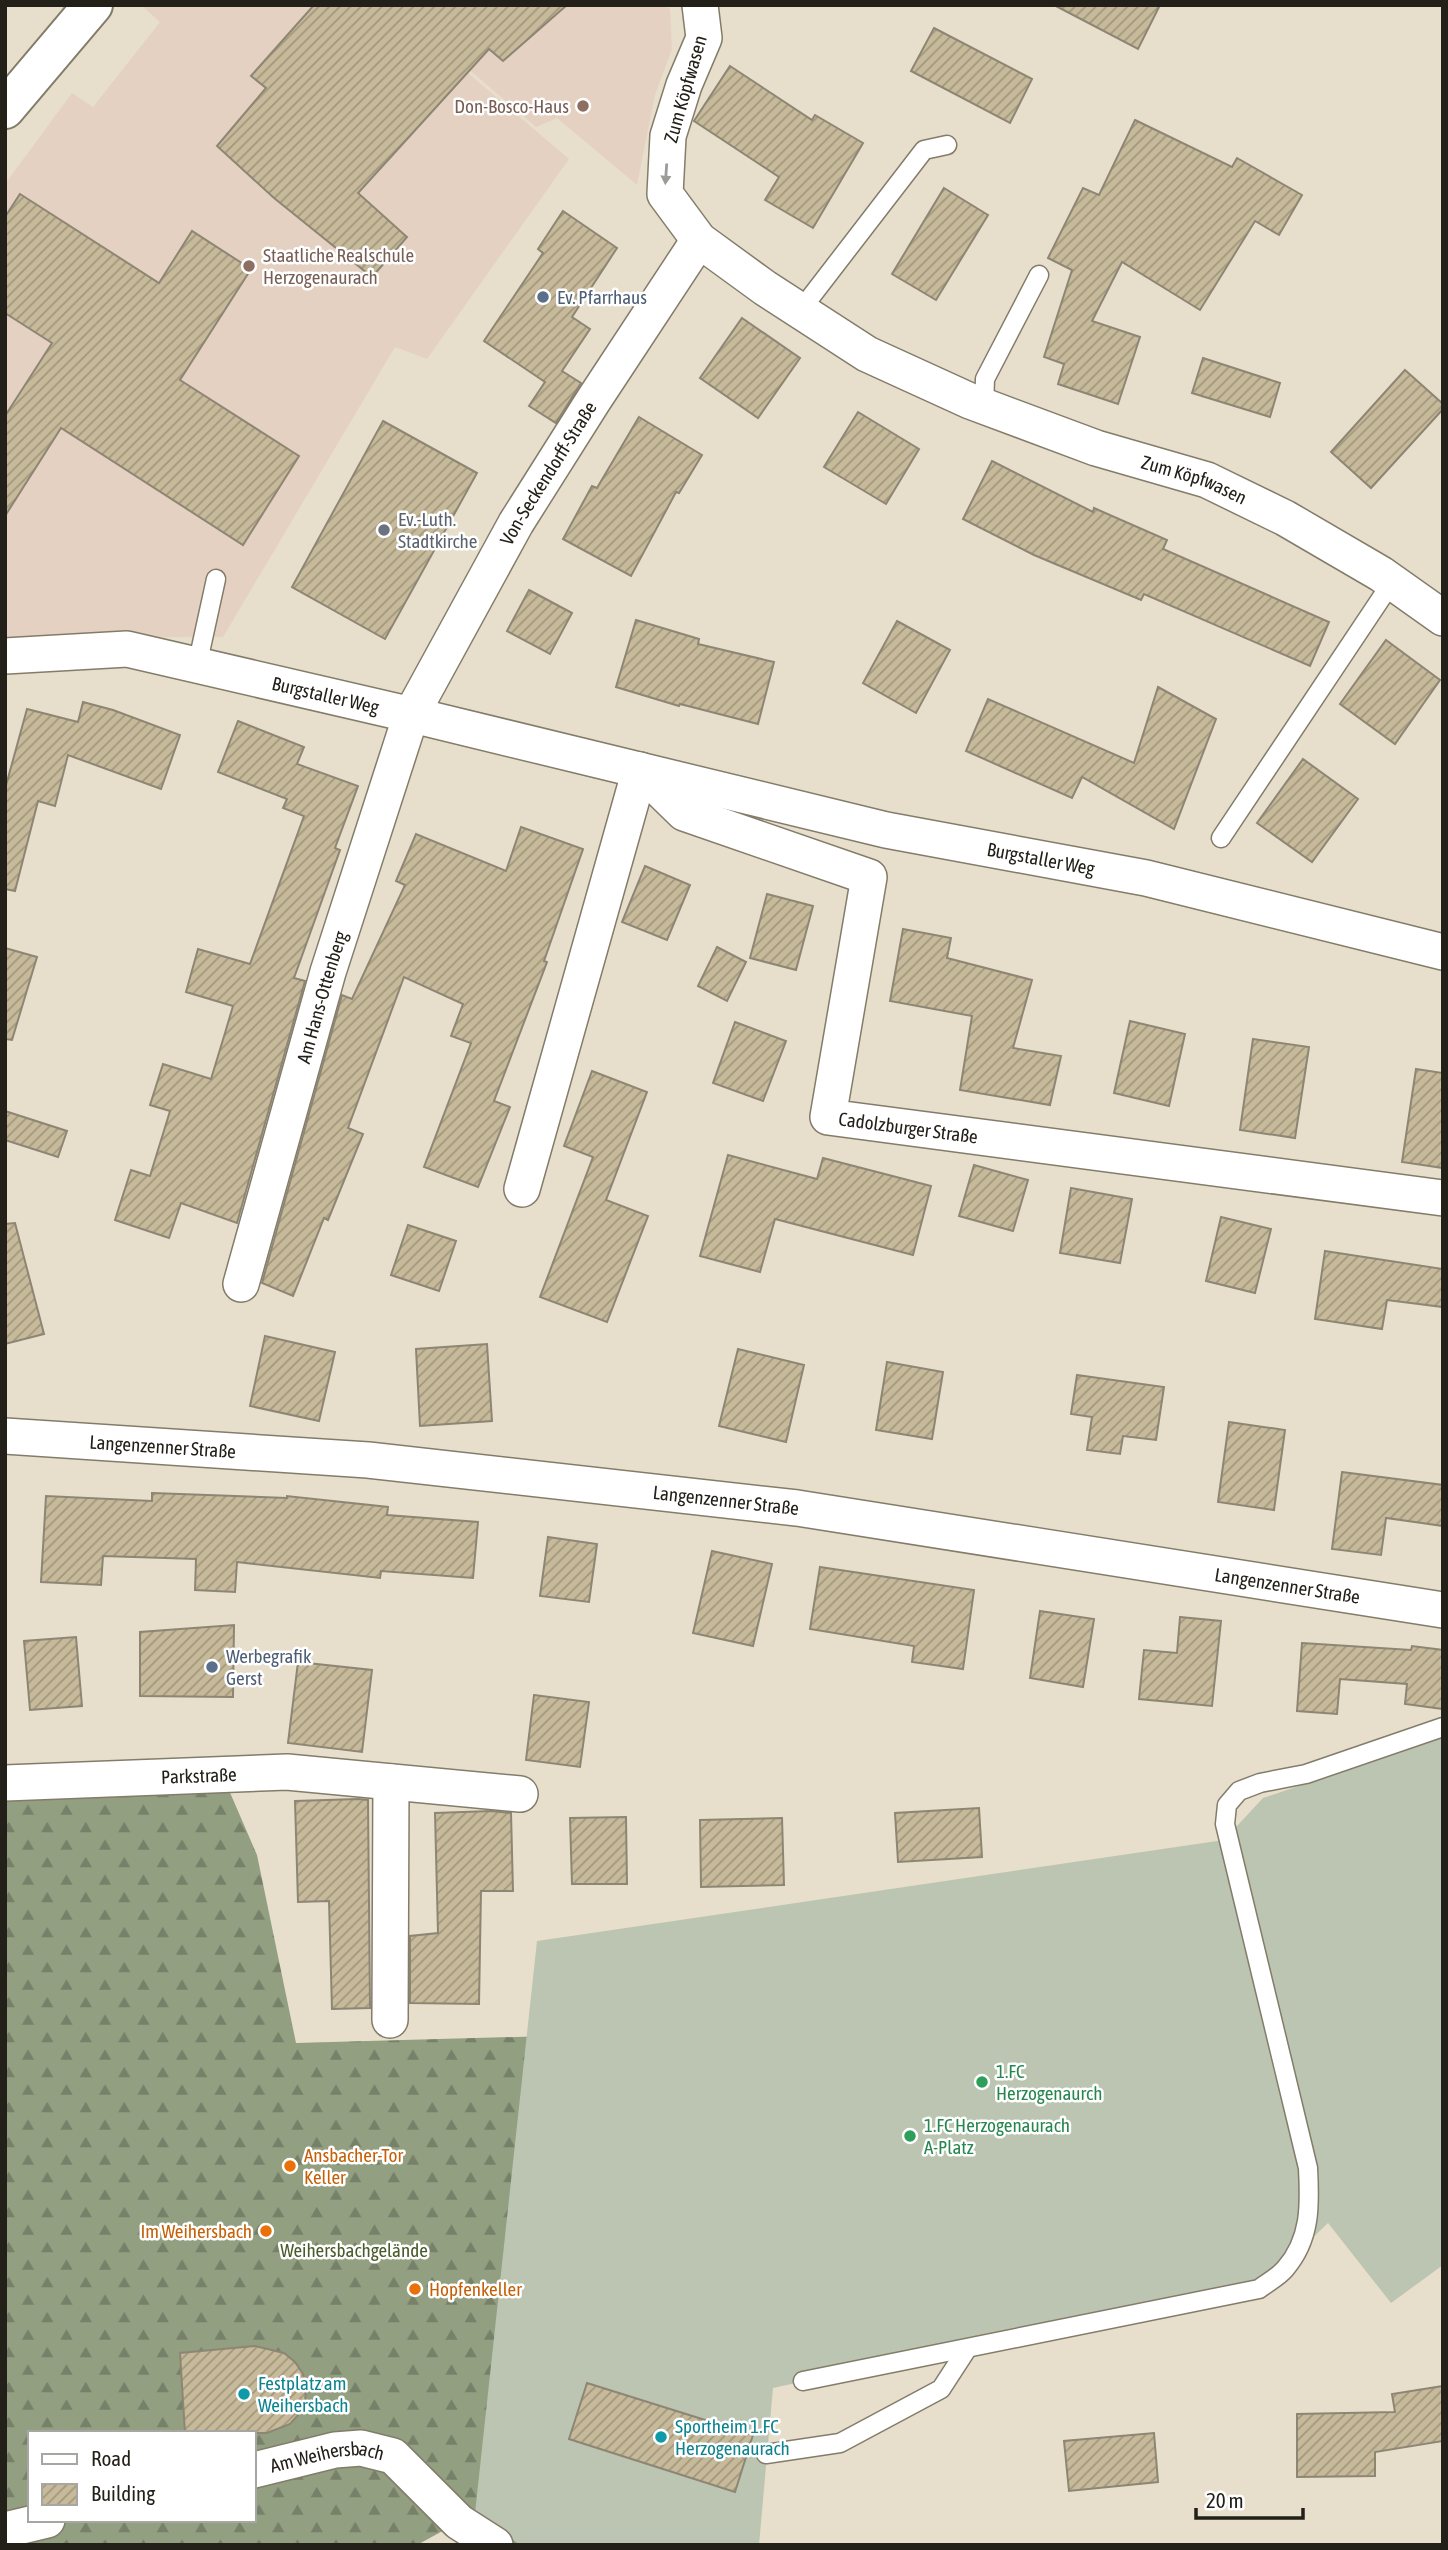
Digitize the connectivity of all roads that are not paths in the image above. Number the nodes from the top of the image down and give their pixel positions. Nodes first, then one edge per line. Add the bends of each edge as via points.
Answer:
1 (93, 5) edge
2 (707, 8) edge
3 (5, 109) edge
4 (947, 145) dead end
5 (699, 240) junction
6 (1039, 275) dead end
7 (800, 311) junction
8 (984, 406) junction
9 (216, 579) dead end
10 (1392, 582) junction
11 (1443, 618) edge
12 (5, 656) edge
13 (197, 666) junction
14 (411, 715) junction
15 (640, 770) junction
16 (1222, 838) dead end
17 (1443, 952) edge
18 (522, 1189) dead end
19 (1443, 1198) edge
20 (241, 1284) dead end
21 (5, 1436) edge
22 (1443, 1610) edge
23 (1443, 1727) edge
24 (391, 1782) junction
25 (5, 1783) edge
26 (520, 1794) dead end
27 (390, 2020) dead end
28 (967, 2349) junction
29 (803, 2381) dead end
30 (766, 2454) dead end
31 (256, 2470) edge
32 (39, 2522) edge
33 (5, 2530) edge
34 (495, 2545) edge

1 - 3 street
2 -> 5 street, Zum Köpfwasen via 704,38 668,136 665,194
4 - 7 lane via 924,150
5 - 7 street, Zum Köpfwasen
5 - 14 street, Von-Seckendorff-Straße via 516,523
6 - 8 lane via 985,379
7 - 8 street, Zum Köpfwasen via 867,354
8 - 10 street, Zum Köpfwasen via 1096,448 1207,480 1285,518
9 - 13 lane
10 - 11 street, Zum Köpfwasen
10 - 16 lane
12 - 13 street, Burgstaller Weg via 127,649
13 - 14 street, Burgstaller Weg
14 - 15 street, Burgstaller Weg
14 - 20 street, Am Hans-Ottenberg via 328,972
15 - 17 street, Burgstaller Weg via 886,830 1146,878
15 - 18 street
15 - 19 street, Cadolzburger Straße via 684,813 869,877 828,1117
21 - 22 street, Langenzenner Straße via 368,1460 797,1508
23 - 28 lane via 1306,1774 1260,1783 1240,1791 1227,1805 1225,1824 1308,2168 1310,2209 1301,2243 1284,2269 1259,2289
24 - 25 street, Parkstraße via 287,1772
24 - 26 street, Parkstraße
24 - 27 street
28 - 29 lane
28 - 30 lane via 941,2389 840,2443
31 - 34 street, Am Weihersbach via 335,2450 361,2448 393,2456 459,2522
32 - 33 street

